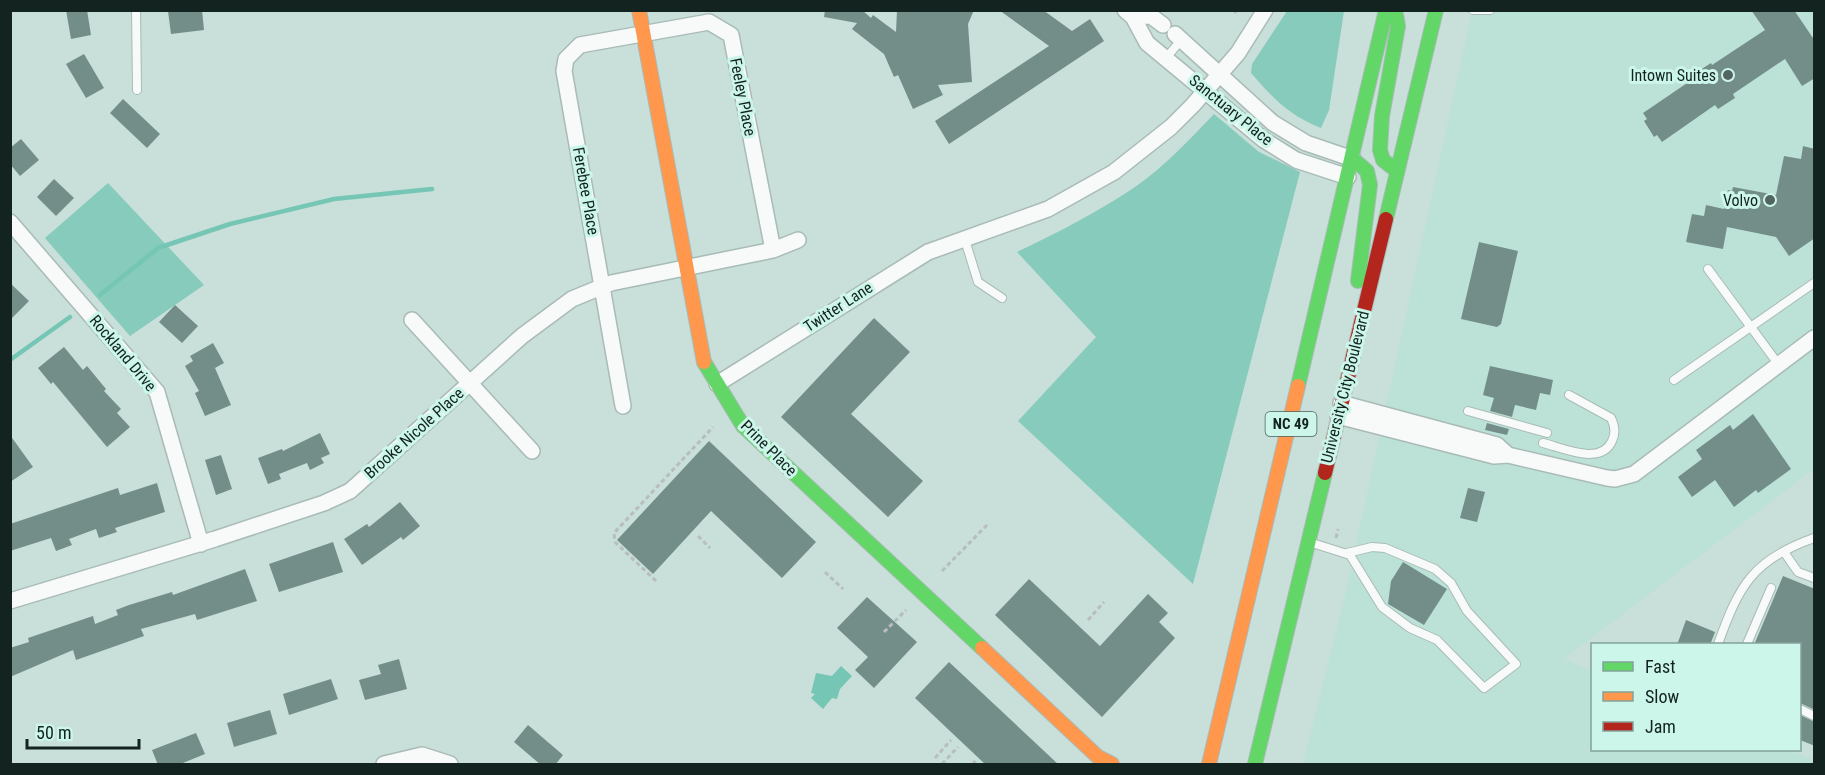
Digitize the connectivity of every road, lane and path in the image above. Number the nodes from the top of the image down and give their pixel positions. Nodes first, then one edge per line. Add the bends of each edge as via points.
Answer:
1 (136, 10) edge
2 (639, 10) edge
3 (1264, 10) edge
4 (1386, 10) edge
5 (1396, 10) edge
6 (1436, 10) edge
7 (1473, 10) edge
8 (1490, 10) edge
9 (1129, 14) edge
10 (643, 33) junction
11 (1173, 33) junction
12 (1166, 58) junction
13 (1220, 75) junction
14 (137, 90) dead end
15 (1207, 90) junction
16 (1353, 159) junction
17 (1397, 171) junction
18 (1348, 177) junction
19 (10, 222) edge
20 (798, 240) dead end
21 (964, 240) junction
22 (773, 250) junction
23 (685, 268) junction
24 (1708, 269) dead end
25 (1815, 283) edge
26 (602, 286) junction
27 (1002, 298) dead end
28 (412, 320) dead end
29 (1751, 327) junction
30 (1815, 338) edge
31 (1354, 352) junction
32 (1779, 365) junction
33 (1674, 380) dead end
34 (469, 384) junction
35 (717, 384) junction
36 (1569, 395) dead end
37 (623, 406) dead end
38 (1339, 410) junction
39 (1468, 411) dead end
40 (713, 427) dead end
41 (1547, 433) dead end
42 (1543, 443) dead end
43 (532, 451) dead end
44 (987, 525) dead end
45 (698, 536) dead end
46 (1815, 538) edge
47 (1308, 542) junction
48 (201, 544) junction
49 (710, 548) dead end
50 (1784, 552) junction
51 (1347, 553) junction
52 (942, 571) dead end
53 (825, 572) dead end
54 (1815, 578) edge
55 (656, 581) dead end
56 (843, 588) dead end
57 (1771, 588) dead end
58 (10, 601) edge
59 (1104, 602) dead end
60 (906, 610) dead end
61 (1088, 620) dead end
62 (884, 632) dead end
63 (1719, 643) edge
64 (1748, 643) edge
65 (1801, 709) edge
66 (1815, 716) edge
67 (951, 740) dead end
68 (958, 747) dead end
69 (935, 758) dead end
70 (1101, 762) edge
71 (384, 765) edge
72 (450, 765) edge
73 (942, 765) edge
74 (1209, 765) edge
75 (1255, 765) edge

1 - 14 lane
2 - 10 main road, Prine Place
3 - 13 street
4 - 16 main road, NC 49
5 - 17 main road via 1398,26 1379,150 1383,162
6 - 17 main road, University City Boulevard / NC 49
7 - 8 lane
9 - 11 street, Sanctuary Place via 1151,16
9 - 12 street, Sanctuary Place via 1147,43
10 - 22 street, Feeley Place via 709,22 730,35
10 - 23 main road, Prine Place
10 - 26 street, Ferebee Place via 580,45 566,59 564,71
11 - 12 lane
11 - 13 street, Sanctuary Place
12 - 15 street, Sanctuary Place
13 - 15 street
13 - 16 street, Sanctuary Place via 1292,136
15 - 18 street, Sanctuary Place via 1264,140 1285,153
15 - 21 street, Twitter Lane via 1172,127 1114,172 1048,209
16 - 18 main road, NC 49
16 - 31 main road via 1367,171 1370,186 1356,298
17 - 31 main road, University City Boulevard / NC 49
18 - 74 main road, NC 49
19 - 48 street, Rockland Drive via 157,392
20 - 22 street, Brooke Nicole Place
21 - 27 lane via 978,282
21 - 35 street, Twitter Lane via 902,266
22 - 23 street, Brooke Nicole Place
23 - 26 street, Brooke Nicole Place
23 - 35 main road, Prine Place via 702,359
24 - 29 lane
25 - 29 lane
26 - 34 street, Brooke Nicole Place via 572,299 522,336
26 - 37 street, Ferebee Place
28 - 34 street
29 - 32 lane
29 - 33 lane
30 - 32 street
31 - 38 main road, University City Boulevard / NC 49
32 - 38 street via 1647,466 1615,479 1508,455 1494,456
34 - 43 street
34 - 48 street, Brooke Nicole Place via 350,491
35 - 70 main road, Prine Place via 743,426
36 - 42 lane via 1611,418 1615,430 1612,441 1604,452 1595,454
38 - 47 main road, University City Boulevard / NC 49
39 - 41 lane
40 - 55 path via 614,533 615,542
44 - 52 path
45 - 49 path
46 - 50 lane
47 - 51 lane
47 - 75 main road, University City Boulevard / NC 49
48 - 58 street, Brooke Nicole Place
50 - 54 lane via 1794,568
50 - 63 lane via 1742,586
51 - 51 lane via 1382,607 1410,628 1437,640 1484,688 1516,664 1435,569 1385,548
53 - 56 path
57 - 64 lane
59 - 61 path
60 - 62 path
65 - 66 lane
67 - 69 path
68 - 73 path
71 - 72 street via 422,755

